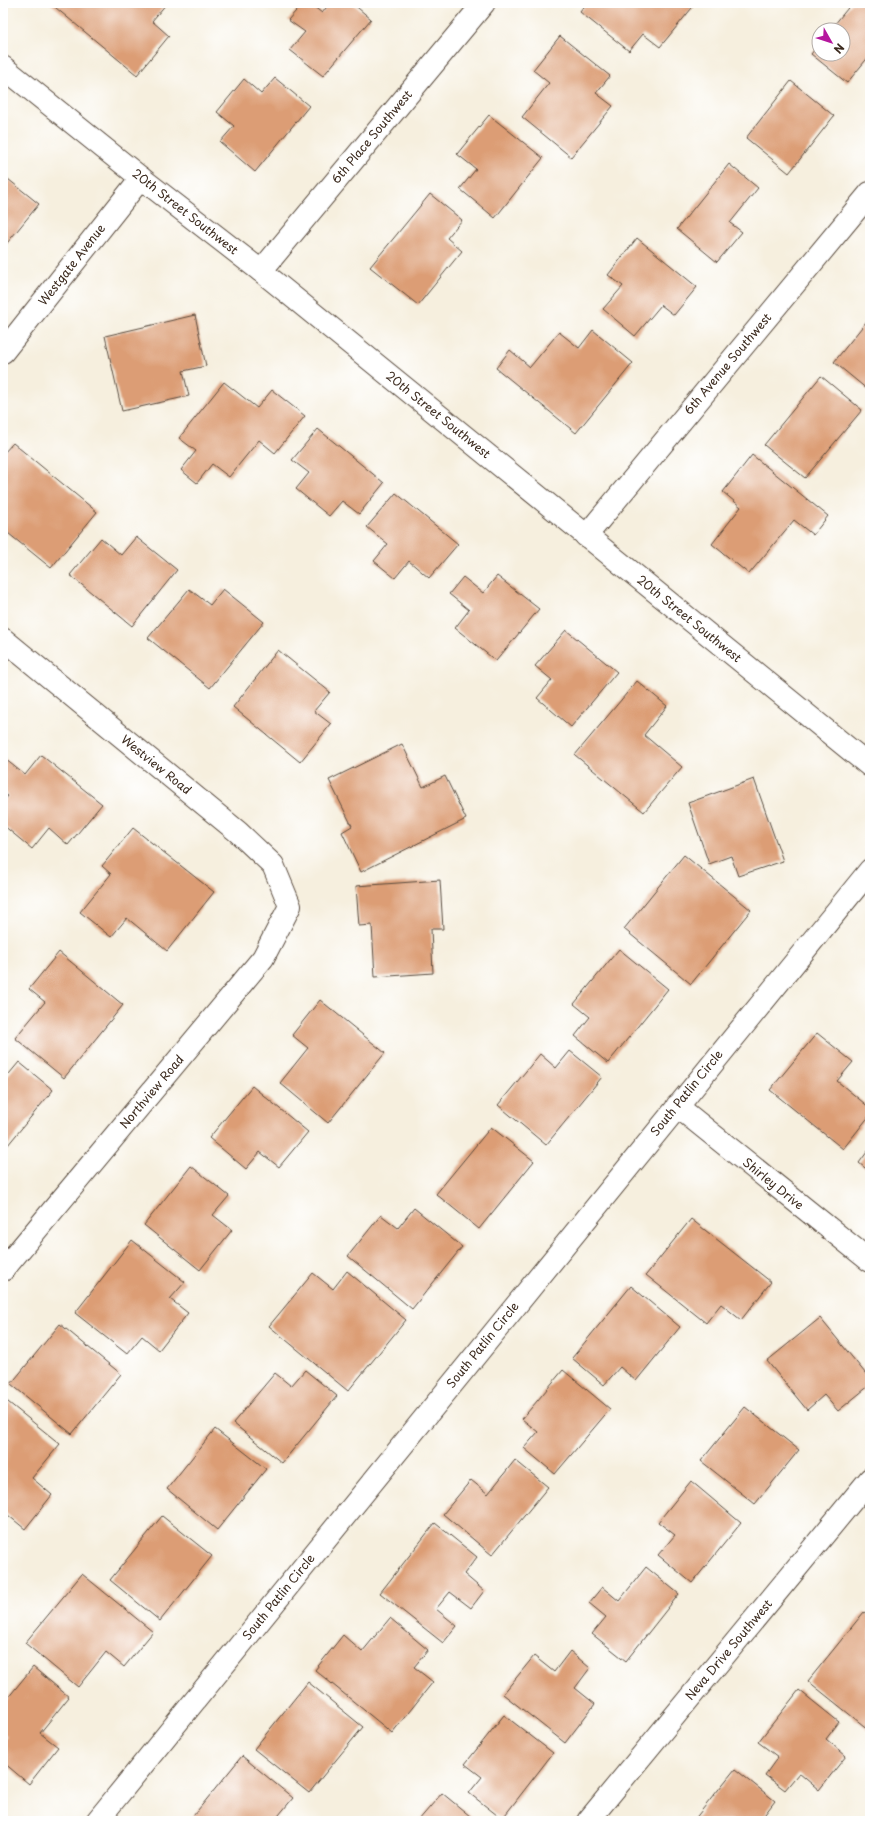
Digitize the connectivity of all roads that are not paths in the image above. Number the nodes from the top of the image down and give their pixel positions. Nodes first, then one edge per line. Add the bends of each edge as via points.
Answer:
1 (484, 3) edge
2 (3, 67) edge
3 (141, 178) junction
4 (870, 193) edge
5 (261, 271) junction
6 (3, 352) edge
7 (586, 536) junction
8 (3, 639) edge
9 (870, 766) edge
10 (870, 870) edge
11 (290, 906) joint
12 (677, 1106) junction
13 (870, 1261) edge
14 (3, 1270) edge
15 (870, 1479) edge
16 (97, 1821) edge
17 (588, 1821) edge

1 - 5 street, 6th Place Southwest
2 - 3 street, 20th Street Southwest
3 - 5 street, 20th Street Southwest
3 - 6 street, Westgate Avenue
4 - 7 street, 6th Avenue Southwest
5 - 7 street, 20th Street Southwest
7 - 9 street, 20th Street Southwest
8 - 11 street, Westview Road via 238,832 273,865
10 - 12 street, South Patlin Circle
11 - 14 street, Northview Road via 263,958
12 - 13 street, Shirley Drive
12 - 16 street, South Patlin Circle
15 - 17 street, Neva Drive Southwest

